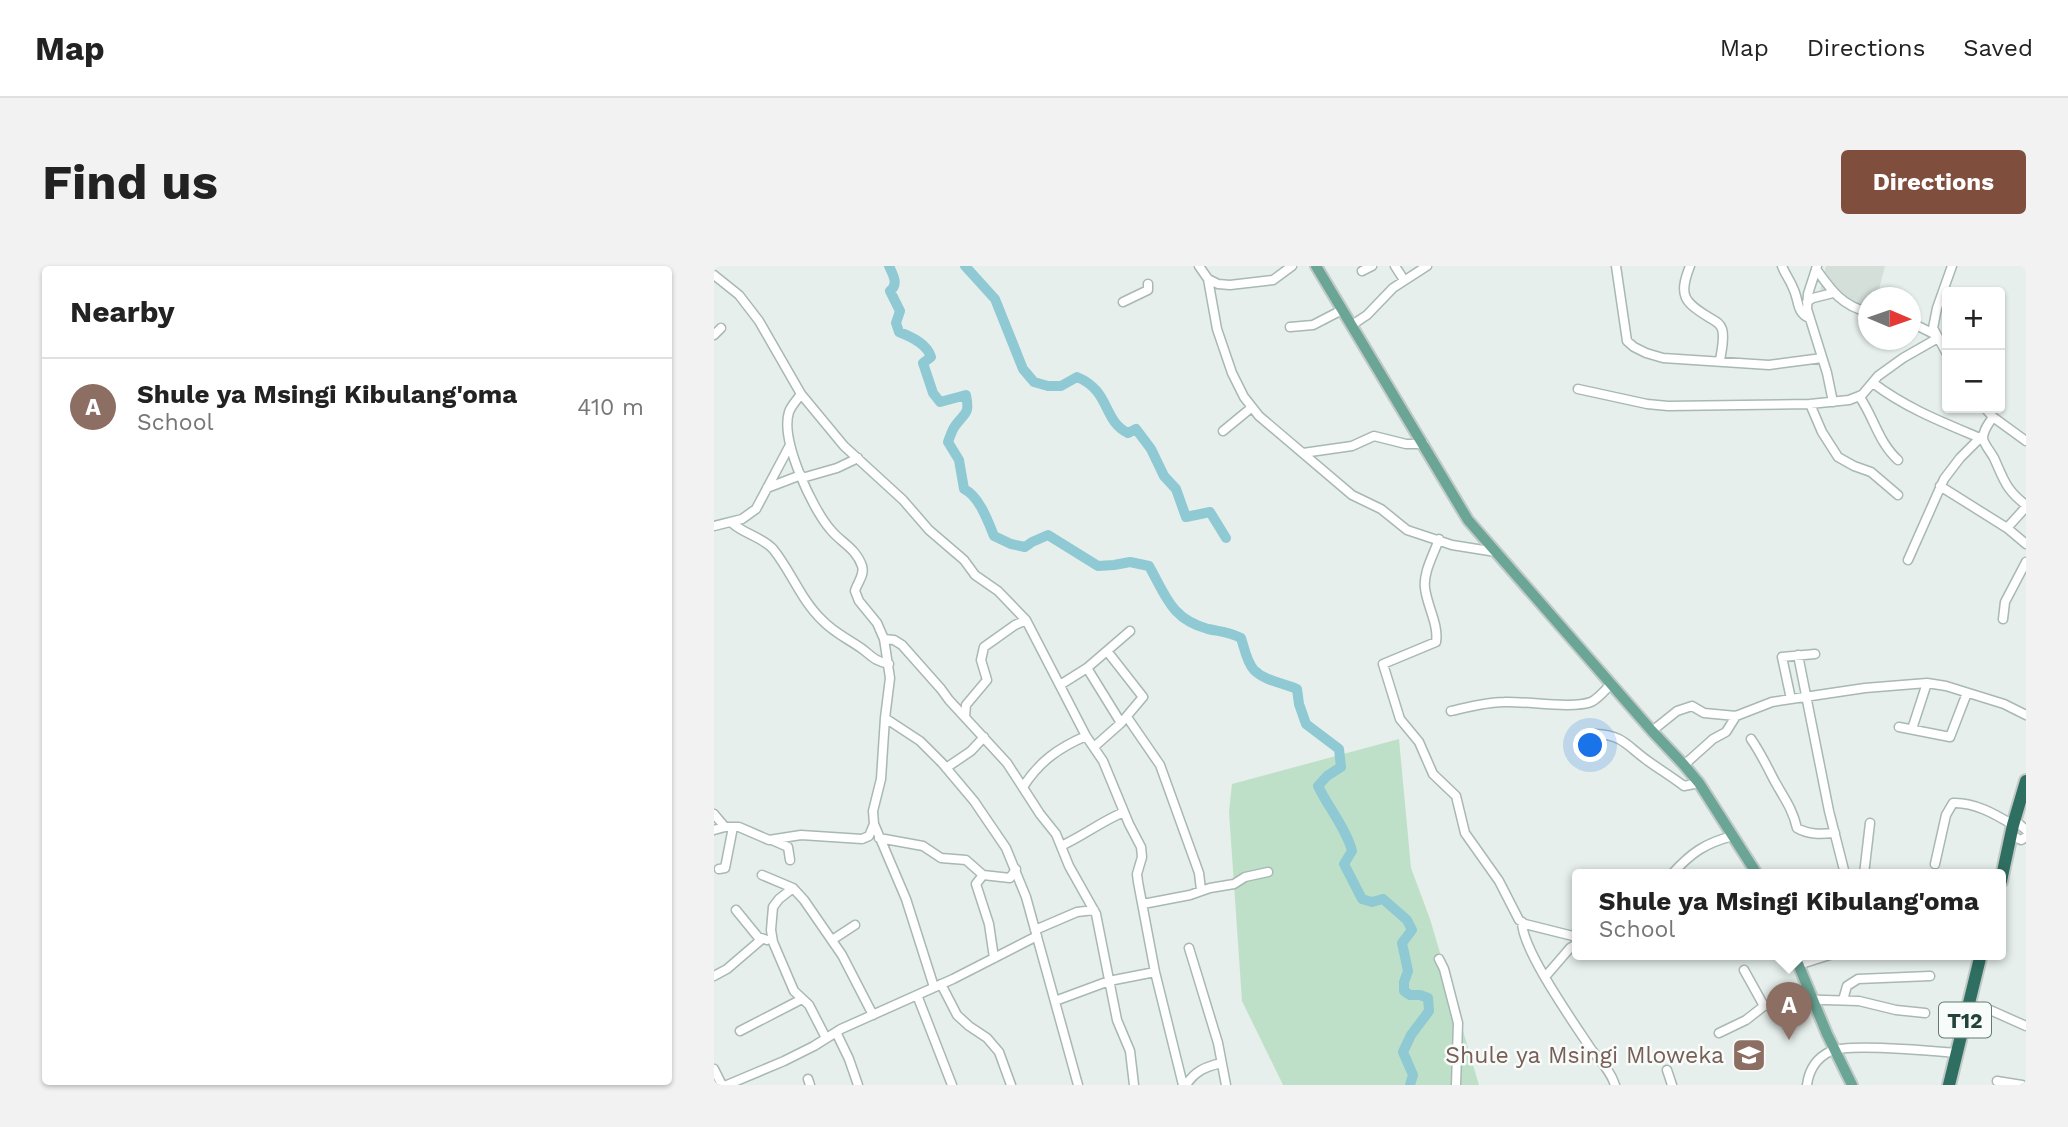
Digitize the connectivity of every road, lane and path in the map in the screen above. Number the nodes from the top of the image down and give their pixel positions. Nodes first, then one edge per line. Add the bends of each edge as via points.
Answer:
1 (1199, 266) edge
2 (1292, 266) edge
3 (1316, 266) edge
4 (1372, 266) edge
5 (1395, 266) edge
6 (1427, 266) edge
7 (1616, 266) edge
8 (1690, 266) edge
9 (1782, 266) edge
10 (1952, 266) edge
11 (1816, 268) edge
12 (1362, 271) dead end
13 (714, 275) edge
14 (1208, 279) junction
15 (1404, 281) junction
16 (1148, 284) dead end
17 (1833, 293) junction
18 (1123, 302) dead end
19 (1807, 302) junction
20 (1858, 308) edge
21 (1342, 310) junction
22 (1809, 318) junction
23 (1352, 325) junction
24 (1290, 327) dead end
25 (1921, 328) edge
26 (1937, 336) junction
27 (1945, 350) edge
28 (1822, 358) junction
29 (1720, 361) junction
30 (1873, 383) junction
31 (1578, 389) dead end
32 (801, 394) junction
33 (1859, 396) junction
34 (1833, 402) junction
35 (1810, 404) junction
36 (1251, 408) junction
37 (1989, 413) edge
38 (1993, 417) junction
39 (1223, 432) dead end
40 (1981, 436) junction
41 (2026, 441) edge
42 (1424, 444) junction
43 (790, 445) junction
44 (1303, 453) junction
45 (858, 458) junction
46 (1898, 460) dead end
47 (801, 476) junction
48 (1940, 485) junction
49 (767, 488) junction
50 (1898, 495) dead end
51 (2026, 506) edge
52 (743, 519) junction
53 (732, 523) junction
54 (714, 526) edge
55 (2007, 528) junction
56 (751, 535) junction
57 (1439, 540) junction
58 (2026, 544) edge
59 (1496, 552) junction
60 (1908, 560) dead end
61 (2026, 562) edge
62 (2003, 619) dead end
63 (1026, 620) junction
64 (1130, 631) dead end
65 (884, 639) junction
66 (1107, 651) junction
67 (1815, 654) dead end
68 (1798, 655) junction
69 (888, 664) junction
70 (1087, 668) junction
71 (1927, 683) junction
72 (1611, 684) junction
73 (1060, 685) junction
74 (1967, 693) junction
75 (1805, 696) junction
76 (1791, 699) junction
77 (1451, 711) dead end
78 (2026, 715) edge
79 (1736, 716) junction
80 (965, 717) junction
81 (885, 718) junction
82 (1124, 720) junction
83 (1899, 727) dead end
84 (1912, 729) junction
85 (1652, 731) junction
86 (1596, 734) dead end
87 (1086, 736) junction
88 (984, 737) junction
89 (1751, 739) dead end
90 (1094, 747) junction
91 (1684, 765) junction
92 (946, 768) junction
93 (2026, 780) edge
94 (1699, 783) junction
95 (1023, 787) junction
96 (1124, 812) junction
97 (714, 814) edge
98 (1870, 823) dead end
99 (2016, 823) edge
100 (874, 824) junction
101 (729, 827) junction
102 (714, 830) edge
103 (2026, 830) edge
104 (1835, 833) junction
105 (869, 836) junction
106 (1732, 836) junction
107 (2026, 837) edge
108 (880, 839) junction
109 (772, 841) junction
110 (1061, 846) junction
111 (790, 860) dead end
112 (1935, 864) dead end
113 (719, 869) dead end
114 (1016, 869) junction
115 (1677, 869) edge
116 (1754, 869) edge
117 (1844, 869) edge
118 (1865, 869) edge
119 (2004, 869) edge
120 (1268, 872) dead end
121 (762, 875) dead end
122 (983, 876) junction
123 (793, 888) junction
124 (1201, 890) junction
125 (1143, 904) junction
126 (736, 910) dead end
127 (1094, 910) junction
128 (1522, 922) junction
129 (855, 925) dead end
130 (1036, 933) junction
131 (1572, 936) edge
132 (762, 939) junction
133 (832, 940) junction
134 (773, 942) junction
135 (1572, 947) edge
136 (1189, 948) dead end
137 (994, 958) junction
138 (1439, 959) dead end
139 (1796, 960) edge
140 (1980, 960) edge
141 (1744, 970) dead end
142 (1155, 972) junction
143 (714, 976) edge
144 (1930, 976) dead end
145 (1545, 977) junction
146 (1109, 981) junction
147 (938, 986) junction
148 (917, 995) junction
149 (803, 999) junction
150 (1812, 1000) junction
151 (1843, 1000) junction
152 (1055, 1001) junction
153 (1764, 1006) junction
154 (1968, 1008) junction
155 (1925, 1013) dead end
156 (873, 1015) junction
157 (2026, 1026) edge
158 (740, 1031) dead end
159 (836, 1032) junction
160 (1719, 1033) dead end
161 (826, 1038) junction
162 (1835, 1049) junction
163 (1957, 1053) junction
164 (1221, 1063) junction
165 (714, 1069) edge
166 (1667, 1070) dead end
167 (1997, 1082) dead end
168 (724, 1085) edge
169 (858, 1085) edge
170 (952, 1085) edge
171 (1011, 1085) edge
172 (1078, 1085) edge
173 (1134, 1085) edge
174 (1184, 1085) edge
175 (1226, 1085) edge
176 (1456, 1085) edge
177 (1615, 1085) edge
178 (1672, 1085) edge
179 (1807, 1085) edge
180 (1852, 1085) edge
181 (1949, 1085) edge
182 (2024, 1085) edge

1 - 14 street
2 - 14 street via 1267,282 1230,285
3 - 21 main road
4 - 12 street
5 - 15 street
6 - 15 street
7 - 29 street via 1627,341 1646,354 1663,358
8 - 29 street via 1684,297 1721,326
9 - 22 street via 1803,316
10 - 26 street via 1934,318
11 - 17 street
11 - 19 street
13 - 32 street via 739,295 759,321
14 - 36 street via 1217,329 1232,373
15 - 23 street
16 - 18 street via 1148,290
17 - 19 street
17 - 20 street
19 - 22 street
21 - 23 main road
21 - 24 street via 1313,325
22 - 28 street
23 - 42 main road
25 - 26 street
26 - 27 street
26 - 30 street
28 - 29 street via 1769,365
28 - 34 street
30 - 33 street
30 - 40 street via 1925,415
31 - 35 street via 1668,406
32 - 43 street via 789,411
32 - 45 street
33 - 34 street
33 - 46 street via 1886,448
34 - 35 street
35 - 50 street via 1838,457 1871,472
36 - 39 street
36 - 44 street
37 - 38 street
38 - 40 street
38 - 41 street
40 - 48 street
40 - 51 street via 2006,486
42 - 44 street via 1374,436 1352,446
42 - 59 main road via 1468,520
43 - 47 street
43 - 49 street
44 - 57 street via 1352,495 1381,509 1407,530
45 - 47 street via 838,468
45 - 63 street
47 - 49 street
47 - 65 street via 831,531 856,554 863,572 855,591
48 - 55 street
48 - 60 street
49 - 52 street via 756,509
51 - 55 street
52 - 53 street
52 - 56 street
53 - 54 street
53 - 56 street
55 - 58 street
56 - 69 street via 772,549 823,622 877,662
57 - 59 street
57 - 128 street via 1424,579 1436,642 1383,664 1401,719 1419,742 1433,774 1457,796 1465,833
59 - 72 main road
61 - 62 street via 2006,600
63 - 73 street
63 - 80 street via 984,647 981,660 988,680 966,705
64 - 66 street
65 - 69 street
65 - 80 street via 902,645
66 - 70 street
66 - 82 street via 1143,695
67 - 68 street
68 - 75 street
68 - 76 street via 1782,657
69 - 81 street via 890,692
70 - 73 street
70 - 82 street
71 - 74 street
71 - 75 street
71 - 84 street
72 - 77 street via 1599,697 1575,705 1492,702
72 - 85 main road
73 - 87 street
74 - 78 street
74 - 84 street via 1950,737
75 - 76 street
75 - 104 street
76 - 79 street
79 - 85 street via 1704,713 1692,706 1677,711
79 - 91 street via 1726,732
80 - 88 street
81 - 92 street via 920,741
81 - 100 street
82 - 90 street
82 - 124 street via 1163,770
83 - 84 street
85 - 91 main road
86 - 94 street via 1609,734 1630,744 1684,786
87 - 90 street
87 - 95 street via 1059,748
88 - 92 street
88 - 95 street
89 - 104 street via 1793,811 1797,828 1814,834
90 - 96 street
91 - 94 main road
92 - 114 street via 974,800
93 - 99 highway
94 - 106 main road
95 - 110 street
96 - 110 street
96 - 125 street via 1142,851 1137,877
97 - 101 street
98 - 118 street
99 - 103 street
99 - 107 street via 2021,841
99 - 112 street via 1988,810 1953,803
99 - 119 highway
100 - 105 street
100 - 108 street
101 - 102 street
101 - 109 street via 745,828
101 - 113 street via 725,868
104 - 117 street
105 - 108 street
105 - 109 street via 801,835
106 - 115 street via 1710,842
106 - 116 main road
108 - 122 street via 923,846 941,859 966,860
108 - 147 street
109 - 111 street via 788,847
110 - 127 street
114 - 122 street via 1010,878
114 - 130 street
120 - 124 street
121 - 123 street
122 - 137 street via 976,886
123 - 133 street
123 - 134 street via 773,907
124 - 125 street
125 - 142 street
126 - 132 street
127 - 130 street via 1077,912
127 - 146 street
128 - 131 street
128 - 145 street via 1524,938
129 - 133 street
130 - 137 street
130 - 152 street
132 - 134 street
132 - 143 street
133 - 156 street
134 - 149 street via 790,984
135 - 145 street
136 - 164 street
137 - 147 street
138 - 176 street via 1458,1023
139 - 150 main road
140 - 154 highway, T12
141 - 153 street
142 - 146 street
142 - 174 street
144 - 151 street via 1858,979 1847,986
145 - 177 street
146 - 152 street
146 - 173 street via 1117,1020 1130,1051
147 - 148 street
147 - 171 street via 957,1015 999,1052
148 - 156 street
148 - 170 street
149 - 158 street
149 - 161 street
150 - 151 street
150 - 153 street via 1791,999
150 - 162 main road
151 - 155 street
152 - 172 street
153 - 160 street
154 - 157 street via 1990,1010
154 - 163 highway, T12
156 - 159 street
159 - 161 street
159 - 169 street
161 - 168 street
162 - 163 street
162 - 179 street via 1817,1060
162 - 180 main road
163 - 181 highway, T12
164 - 174 street via 1196,1073
164 - 175 street
165 - 168 street
166 - 178 street
167 - 182 street

